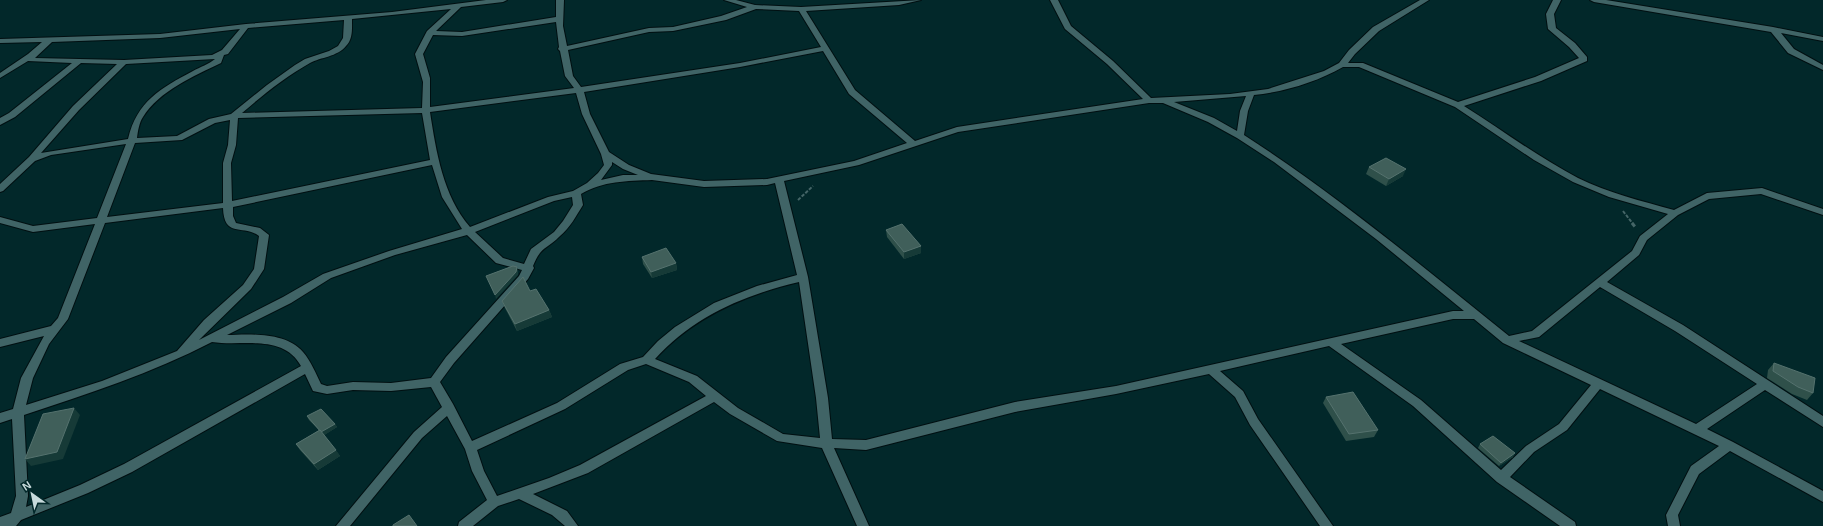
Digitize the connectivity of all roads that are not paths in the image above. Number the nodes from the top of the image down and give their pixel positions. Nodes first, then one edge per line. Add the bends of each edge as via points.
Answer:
1 (502, 0) edge
2 (560, 0) edge
3 (728, 0) edge
4 (917, 0) edge
5 (1054, 0) edge
6 (1425, 0) edge
7 (1557, 0) edge
8 (1594, 0) edge
9 (458, 6) junction
10 (755, 7) junction
11 (801, 9) junction
12 (348, 17) junction
13 (559, 19) junction
14 (246, 26) junction
15 (1773, 29) junction
16 (430, 33) junction
17 (1823, 39) edge
18 (49, 40) junction
19 (0, 41) edge
20 (562, 49) junction
21 (824, 49) junction
22 (220, 55) junction
23 (31, 56) junction
24 (78, 62) junction
25 (124, 62) junction
26 (1342, 65) junction
27 (1823, 68) edge
28 (0, 76) edge
29 (579, 90) junction
30 (1251, 93) junction
31 (1149, 101) junction
32 (1164, 101) junction
33 (1458, 105) junction
34 (426, 110) junction
35 (234, 116) junction
36 (0, 122) edge
37 (1240, 136) junction
38 (132, 141) junction
39 (914, 144) junction
40 (605, 154) junction
41 (32, 159) junction
42 (434, 162) junction
43 (652, 177) junction
44 (779, 180) junction
45 (590, 185) junction
46 (0, 189) edge
47 (576, 193) junction
48 (227, 205) junction
49 (1823, 212) edge
50 (1676, 213) junction
51 (0, 220) edge
52 (102, 220) junction
53 (468, 231) junction
54 (529, 268) junction
55 (803, 277) junction
56 (1600, 282) junction
57 (1474, 315) junction
58 (58, 328) junction
59 (212, 339) junction
60 (1507, 340) junction
61 (1331, 342) junction
62 (0, 343) edge
63 (178, 355) junction
64 (647, 360) junction
65 (306, 368) junction
66 (1211, 368) junction
67 (434, 382) junction
68 (1599, 383) junction
69 (1764, 385) junction
70 (715, 396) junction
71 (449, 407) junction
72 (18, 413) junction
73 (0, 418) edge
74 (1823, 422) edge
75 (1697, 430) junction
76 (826, 444) junction
77 (1729, 445) junction
78 (470, 446) junction
79 (1501, 478) junction
80 (521, 494) junction
81 (1823, 497) edge
82 (494, 502) junction
83 (17, 516) junction
84 (0, 523) edge
85 (8, 526) edge
86 (342, 526) edge
87 (464, 526) edge
88 (572, 526) edge
89 (863, 526) edge
90 (1327, 526) edge
91 (1570, 526) edge
92 (1674, 526) edge

1 - 9 street
2 - 13 street
3 - 10 street
4 - 11 street
5 - 31 street via 1066,25 1119,70
6 - 26 street via 1376,29
7 - 33 street via 1550,14 1552,29 1572,45 1584,59 1538,79
8 - 15 street
9 - 12 street
9 - 16 street
10 - 11 street
10 - 20 street via 716,20 673,29 649,30
11 - 21 street
12 - 14 street
12 - 35 street via 343,45 310,60 284,76
13 - 16 street via 462,34
13 - 20 street
14 - 18 street via 160,36
14 - 22 street
15 - 17 street
15 - 27 street via 1791,52
16 - 34 street via 419,54 426,79
18 - 19 street
18 - 23 street
20 - 29 street via 569,76
21 - 29 street
21 - 39 street via 852,92
22 - 25 street
22 - 38 street via 218,61 151,103 139,117
23 - 24 street via 31,60
23 - 28 street
24 - 25 street
24 - 36 street
25 - 41 street via 54,130
26 - 30 street via 1327,73 1269,91
26 - 33 street via 1360,65
29 - 34 street
29 - 40 street via 586,114
30 - 32 street
30 - 37 street via 1244,111
31 - 32 street
31 - 39 street via 957,130
32 - 37 street via 1211,120
33 - 50 street via 1537,158 1576,180 1612,195
34 - 35 street
34 - 42 street
35 - 38 street via 212,121 179,138
35 - 48 street via 232,144 227,163
37 - 57 street via 1277,160 1379,237
38 - 41 street via 49,153
38 - 52 street
39 - 44 street via 856,163
40 - 43 street via 626,167
40 - 45 street via 608,165
41 - 46 street
42 - 48 street
42 - 53 street via 445,194
43 - 44 street via 704,184
43 - 45 street via 622,178
44 - 55 street
45 - 47 street
47 - 53 street via 551,199
47 - 54 street via 578,205 567,223 534,251
48 - 52 street
48 - 63 street via 231,224 238,228 256,230 264,235 259,269 247,287
49 - 50 street via 1762,191 1707,196
50 - 56 street via 1643,238 1636,253
51 - 52 street via 33,229
52 - 58 street via 64,320
53 - 54 street via 497,260 506,265
53 - 59 street via 327,276
54 - 67 street via 511,294 450,360
55 - 64 street via 780,282 723,303 659,345
55 - 76 street via 822,398
56 - 60 street via 1535,334
56 - 69 street via 1679,328
57 - 60 street
57 - 61 street via 1453,315
58 - 62 street
58 - 72 street via 45,342 27,378
59 - 63 street
59 - 65 street via 273,342 288,346 298,354
60 - 68 street
61 - 66 street
61 - 79 street via 1417,403
63 - 72 street via 106,384
64 - 70 street via 693,379
64 - 78 street via 624,367 561,406 475,446
65 - 67 street via 318,388 327,390 353,386 391,387
65 - 83 street via 128,468 84,490
66 - 76 street via 1116,390 1015,407 866,444
66 - 90 street via 1239,394 1254,422
67 - 71 street
68 - 75 street
68 - 79 street via 1563,427 1530,449
69 - 74 street
69 - 75 street
70 - 76 street via 734,411 781,438
70 - 80 street via 584,468
71 - 78 street
71 - 86 street via 418,435
72 - 73 street
72 - 83 street via 22,496
75 - 77 street
76 - 89 street
77 - 81 street
77 - 92 street via 1695,470 1672,515
78 - 82 street via 478,471
79 - 91 street
80 - 82 street
80 - 88 street via 550,508
82 - 87 street
83 - 84 street
83 - 85 street

